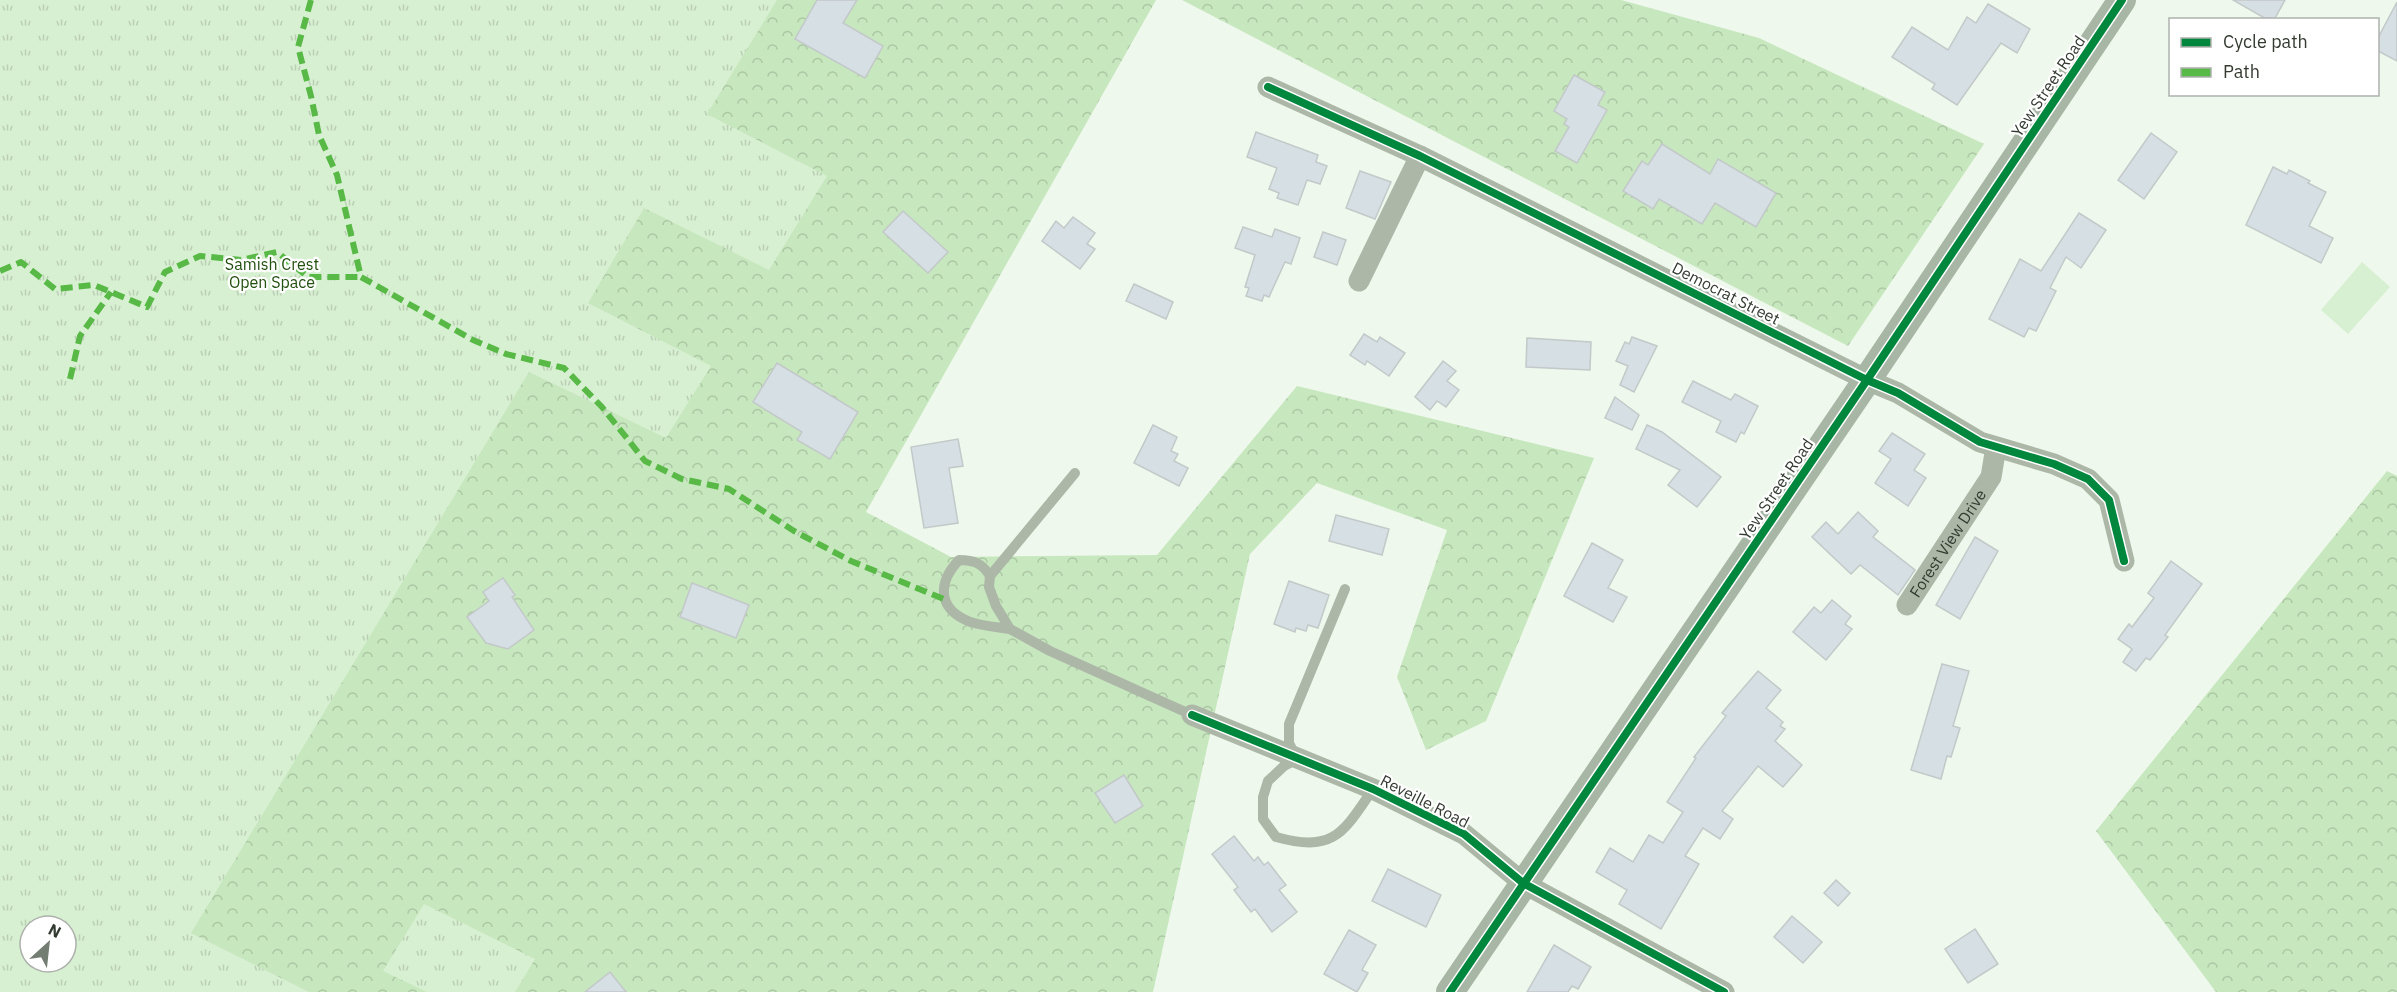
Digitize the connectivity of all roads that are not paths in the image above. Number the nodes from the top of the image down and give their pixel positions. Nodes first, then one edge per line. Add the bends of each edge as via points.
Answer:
1 (2122, 0) edge
2 (1268, 87) dead end
3 (1420, 156) junction
4 (1359, 281) dead end
5 (1867, 380) junction
6 (1996, 447) junction
7 (1075, 473) dead end
8 (2124, 561) dead end
9 (990, 576) junction
10 (1345, 589) dead end
11 (1907, 605) dead end
12 (1010, 629) junction
13 (1192, 715) joint
14 (1297, 759) junction
15 (1373, 789) junction
16 (1523, 883) junction
17 (1450, 992) edge
18 (1724, 992) edge

1 - 5 street, Yew Street Road
2 - 3 street, Democrat Street
3 - 4 street
3 - 5 street, Democrat Street
5 - 6 street, Democrat Street
5 - 16 street, Yew Street Road
6 - 8 street, Democrat Street via 2088,479 2109,500
6 - 11 street, Forest View Drive via 1991,477
7 - 9 lane
9 - 12 lane via 989,587 996,606
9 - 12 lane via 973,560 959,561 948,572 943,586 946,600 955,614 970,622
10 - 14 lane via 1289,724 1289,743
12 - 13 lane
13 - 14 street, Reveille Road
14 - 15 street, Reveille Road
14 - 15 lane via 1268,781 1263,797 1263,819 1276,837 1297,843 1320,842 1341,833
15 - 16 street, Reveille Road via 1464,834
16 - 17 street, Yew Street Road
16 - 18 street, Reveille Road

